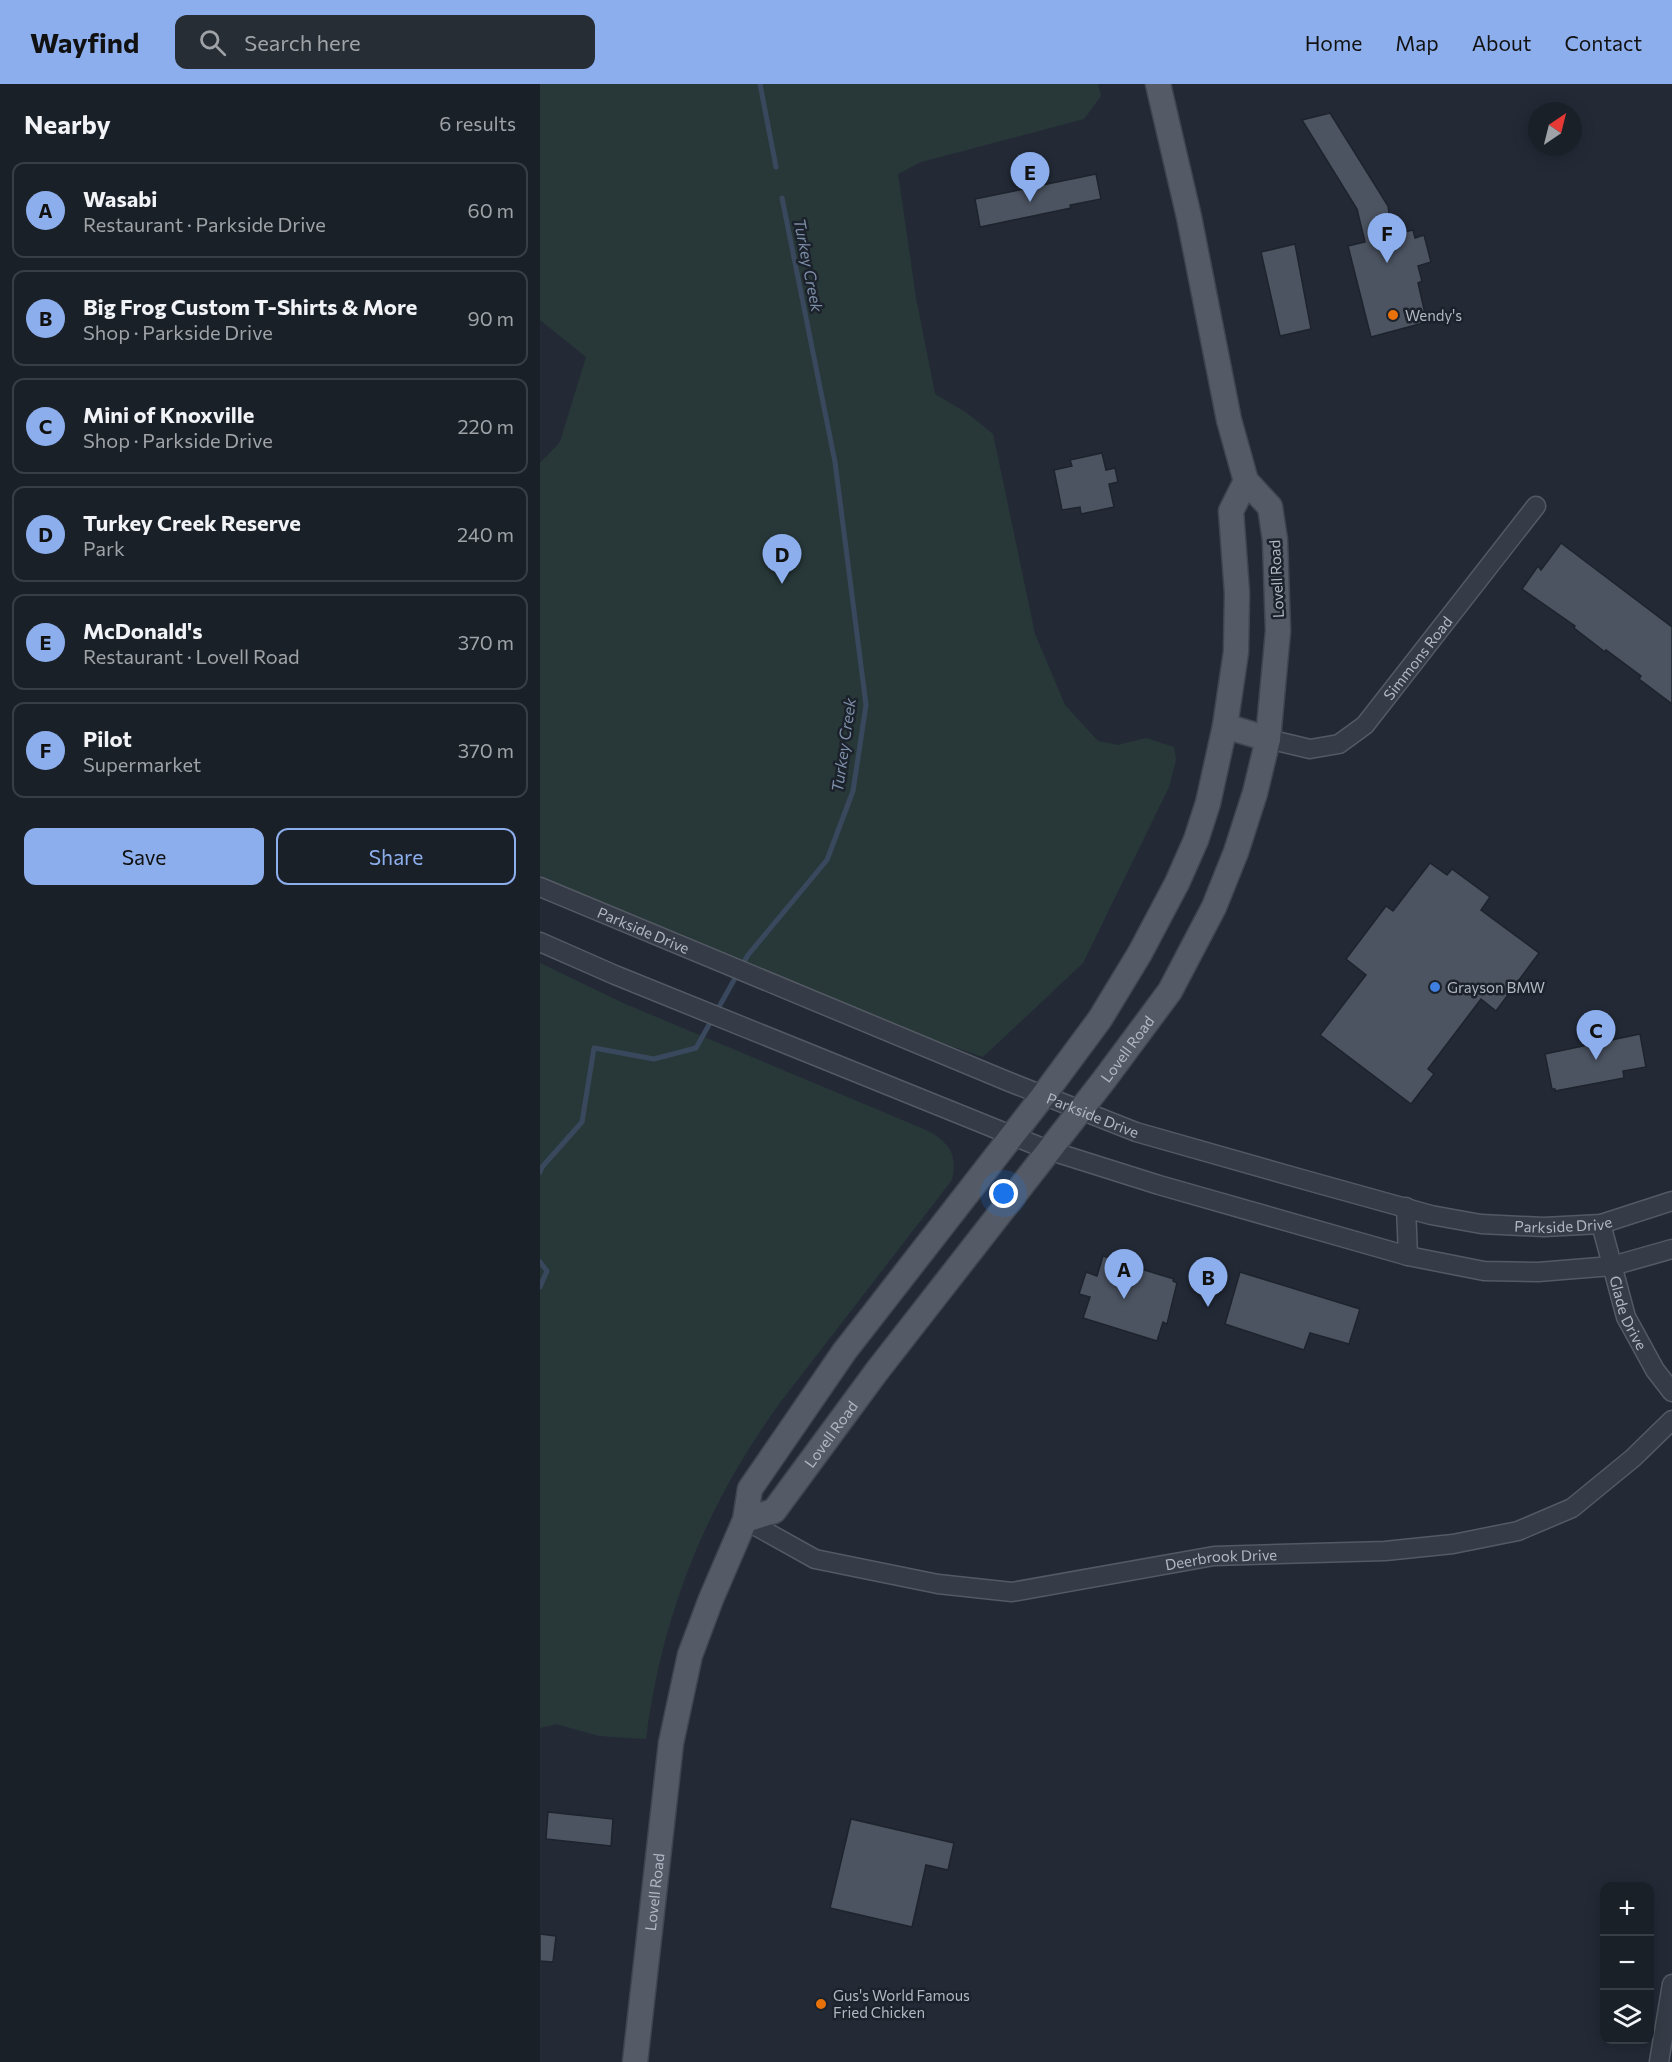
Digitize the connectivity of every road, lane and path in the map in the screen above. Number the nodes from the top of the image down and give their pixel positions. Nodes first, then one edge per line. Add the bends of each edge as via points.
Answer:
1 (1158, 84) edge
2 (1246, 481) junction
3 (1536, 506) dead end
4 (1225, 726) junction
5 (1268, 739) junction
6 (540, 887) edge
7 (540, 942) edge
8 (1043, 1096) junction
9 (1080, 1110) junction
10 (1012, 1136) junction
11 (1048, 1150) junction
12 (1672, 1201) edge
13 (1406, 1207) junction
14 (1601, 1224) junction
15 (1672, 1250) edge
16 (1408, 1256) junction
17 (1612, 1266) junction
18 (1672, 1392) edge
19 (1672, 1420) edge
20 (745, 1520) junction
21 (1672, 1984) edge
22 (635, 2062) edge
23 (1659, 2062) edge

1 - 2 main road, Lovell Road via 1224,398
2 - 4 main road, Lovell Road via 1231,511 1237,593 1236,652
2 - 5 main road, Lovell Road via 1270,507 1275,540 1278,631
3 - 5 street, Simmons Road via 1365,725 1339,744 1310,749
4 - 5 main road
4 - 8 main road, Lovell Road via 1208,803 1177,883 1105,1012
5 - 9 main road, Lovell Road via 1236,852 1214,907 1170,991
6 - 8 street, Parkside Drive
7 - 10 street
8 - 9 street, Parkside Drive
8 - 10 main road, Lovell Road
9 - 11 main road, Lovell Road
9 - 13 street, Parkside Drive via 1137,1132
10 - 11 street
10 - 20 main road, Lovell Road via 831,1372 750,1489
11 - 16 street
11 - 20 main road, Lovell Road via 774,1511
12 - 14 street, Parkside Drive
13 - 14 street, Parkside Drive via 1481,1224
13 - 16 street
14 - 17 street, Glade Drive
15 - 17 street
16 - 17 street via 1484,1271
17 - 18 street, Glade Drive via 1626,1317
19 - 20 street, Deerbrook Drive via 1572,1508 1518,1531 1453,1544 1385,1551 1214,1556 1012,1592 938,1584 814,1559
20 - 22 main road, Lovell Road via 690,1655 671,1743
21 - 23 street

